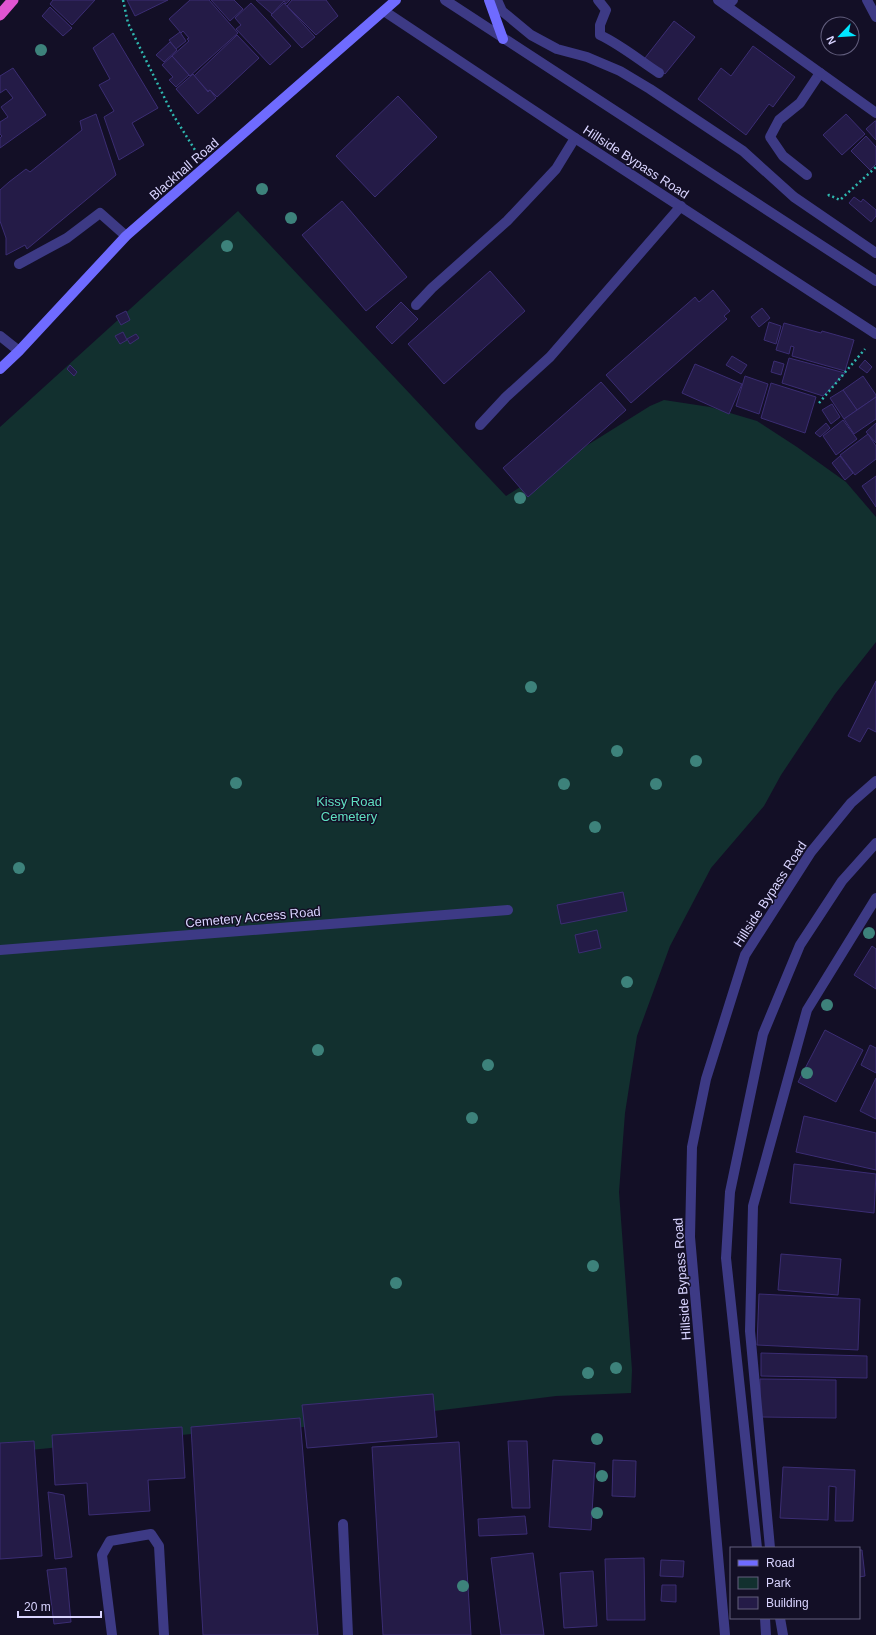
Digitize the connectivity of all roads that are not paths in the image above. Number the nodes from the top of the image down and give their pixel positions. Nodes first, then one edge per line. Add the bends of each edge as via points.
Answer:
1 (13, 0) edge
2 (396, 0) edge
3 (445, 0) edge
4 (489, 0) edge
5 (497, 0) edge
6 (598, 0) edge
7 (868, 0) edge
8 (726, 2) edge
9 (384, 11) junction
10 (0, 15) edge
11 (876, 18) edge
12 (503, 39) junction
13 (659, 73) dead end
14 (820, 73) junction
15 (876, 113) edge
16 (574, 138) junction
17 (807, 175) dead end
18 (681, 206) junction
19 (126, 236) junction
20 (876, 253) edge
21 (19, 264) dead end
22 (876, 281) edge
23 (416, 304) dead end
24 (876, 334) edge
25 (0, 336) edge
26 (19, 351) junction
27 (0, 369) edge
28 (480, 425) dead end
29 (876, 781) edge
30 (876, 843) edge
31 (876, 898) edge
32 (508, 910) dead end
33 (0, 950) edge
34 (344, 1524) dead end
35 (757, 1547) edge
36 (770, 1547) edge
37 (765, 1619) edge
38 (780, 1619) edge
39 (112, 1635) edge
40 (164, 1635) edge
41 (348, 1635) edge
42 (725, 1635) edge
43 (766, 1635) edge
44 (783, 1635) edge

1 - 10 highway
2 - 9 main road, Blackhall Road
3 - 12 street
4 - 12 main road
5 - 20 street via 502,11 531,35 557,49 620,70 743,151 794,197
6 - 13 street via 606,10 600,25 600,35 617,43
7 - 11 street
8 - 14 street
9 - 16 street, Hillside Bypass Road
9 - 19 main road, Blackhall Road
12 - 22 street
14 - 15 street
14 - 17 street via 800,103 779,120 770,137 783,156
16 - 18 street, Hillside Bypass Road
16 - 23 street via 556,170 507,221
18 - 24 street, Hillside Bypass Road
18 - 28 street via 550,357
19 - 21 street via 100,213 67,238
19 - 26 main road, Blackhall Road
25 - 26 street
26 - 27 main road, Blackhall Road
29 - 42 street, Hillside Bypass Road via 851,803 811,852 745,955 706,1079 692,1147 690,1237
30 - 35 street via 842,881 800,945 763,1034 730,1192 726,1258
31 - 36 street via 807,1010 753,1206 750,1331
32 - 33 street, Cemetery Access Road
34 - 41 street
37 - 43 street
38 - 44 street
39 - 40 street via 102,1555 110,1541 152,1534 159,1546

